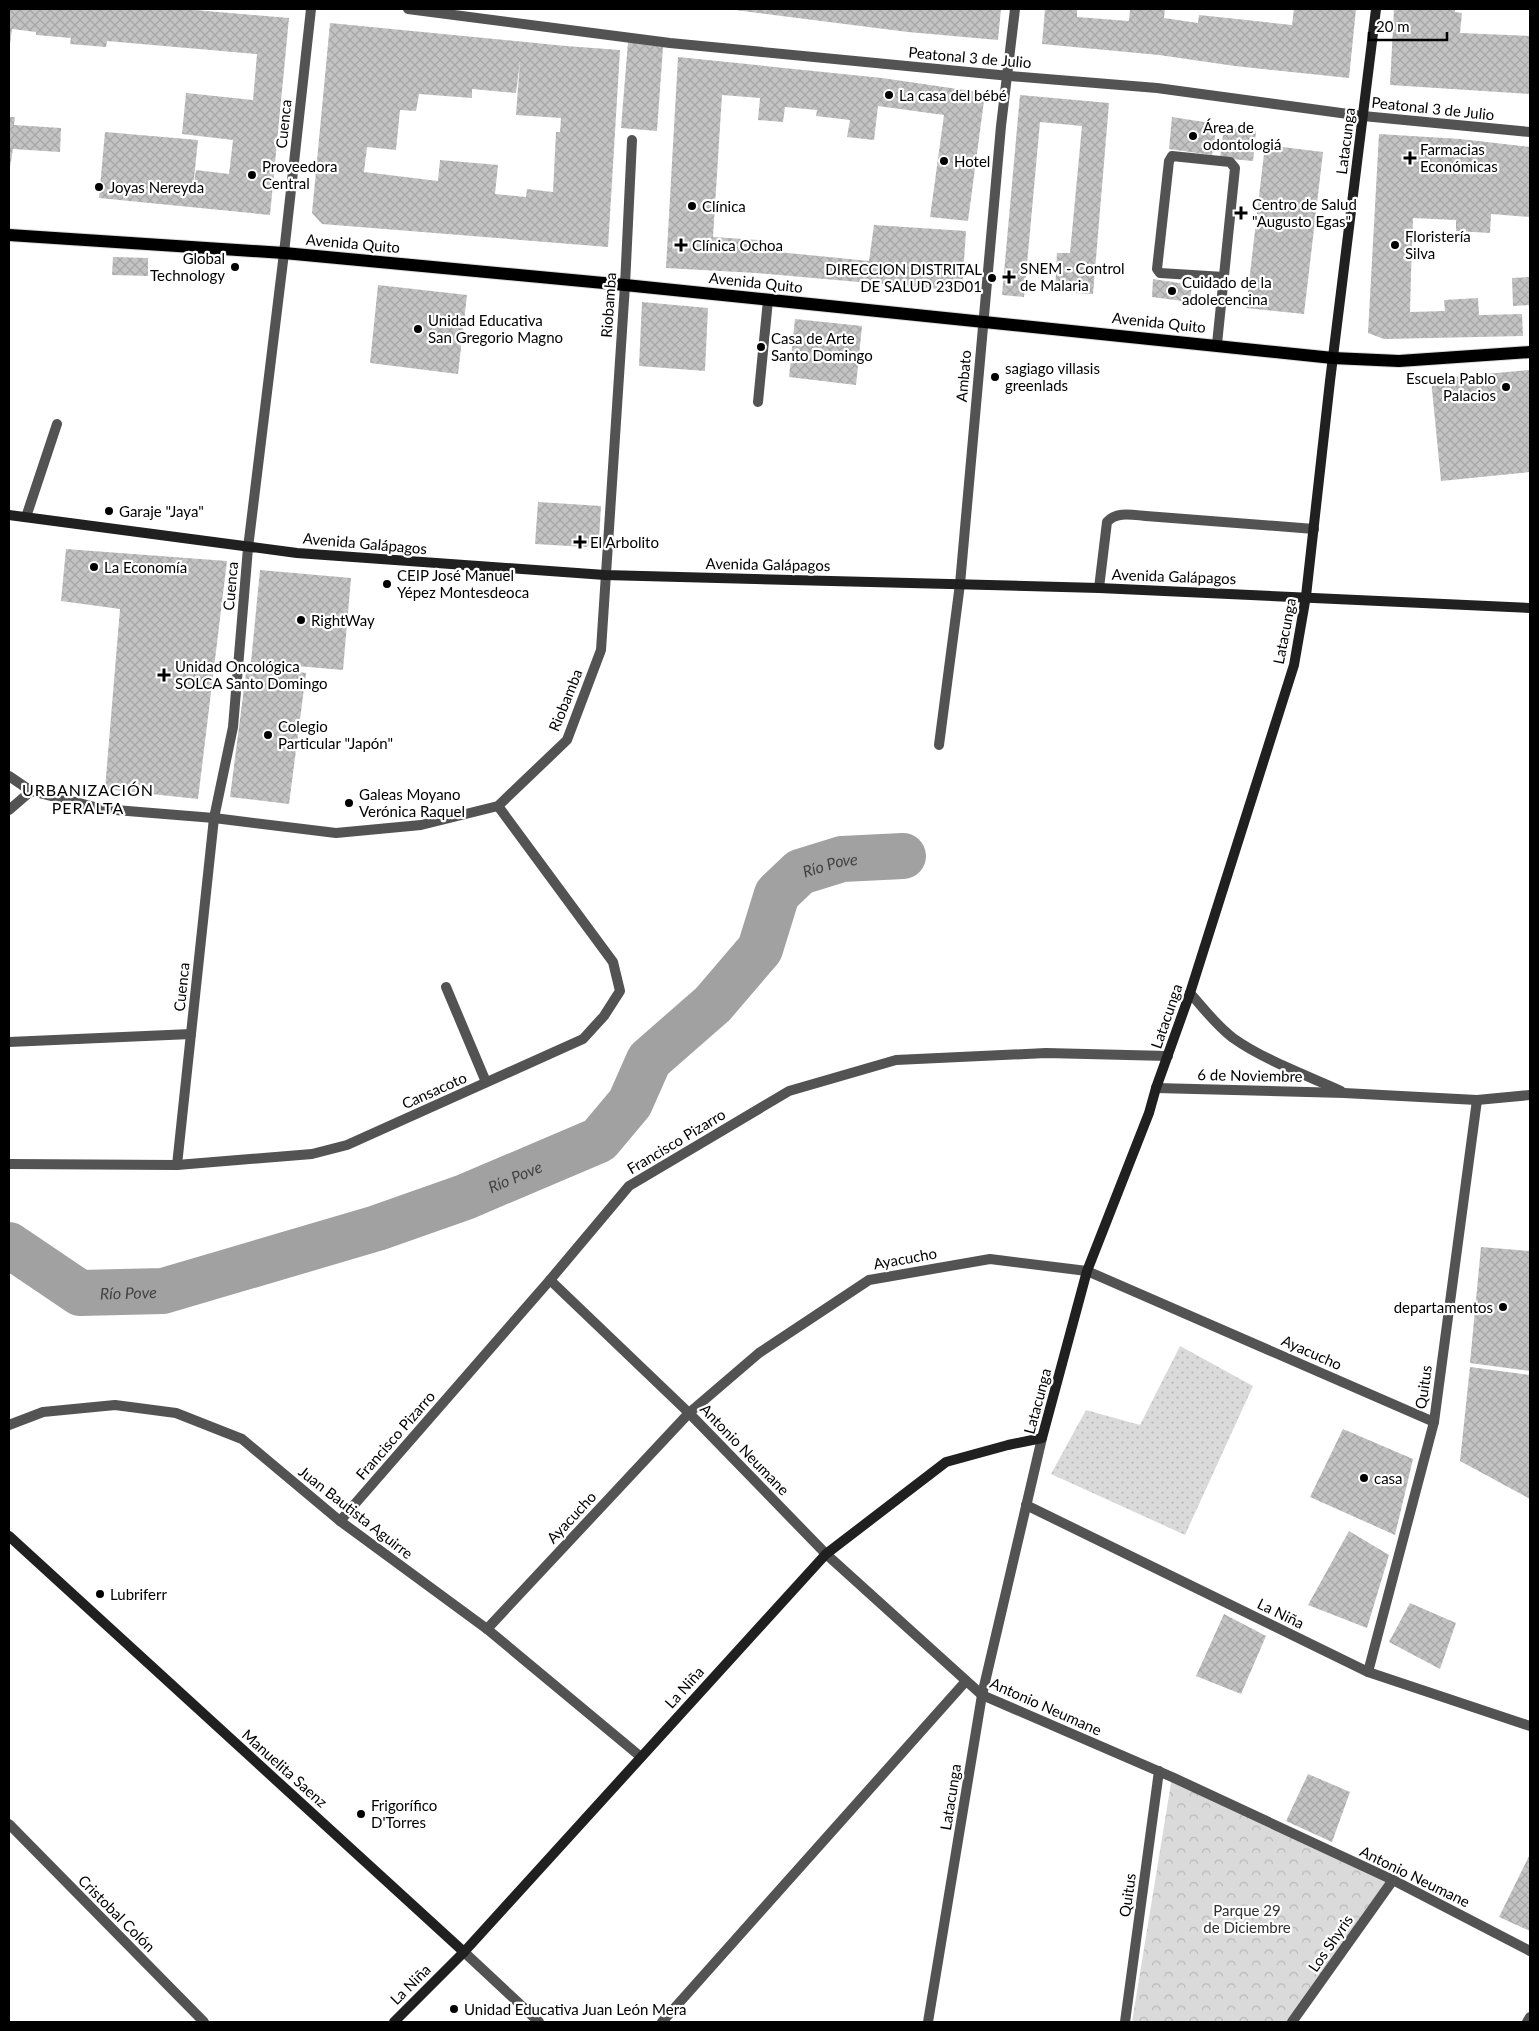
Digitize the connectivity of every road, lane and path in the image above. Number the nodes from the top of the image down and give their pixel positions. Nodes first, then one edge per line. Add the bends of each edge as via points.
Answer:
1 (311, 9) edge
2 (408, 9) edge
3 (1015, 9) edge
4 (1376, 9) edge
5 (1008, 76) junction
6 (1363, 116) junction
7 (1530, 132) edge
8 (632, 140) dead end
9 (9, 235) edge
10 (284, 253) junction
11 (1224, 277) junction
12 (625, 285) junction
13 (768, 300) junction
14 (983, 321) junction
15 (1218, 344) junction
16 (1530, 352) edge
17 (1333, 358) junction
18 (758, 402) dead end
19 (58, 424) dead end
20 (9, 515) edge
21 (26, 518) junction
22 (1314, 529) junction
23 (248, 548) junction
24 (605, 575) junction
25 (960, 584) junction
26 (1098, 588) junction
27 (1306, 596) junction
28 (1530, 608) edge
29 (939, 745) dead end
30 (9, 776) edge
31 (31, 791) junction
32 (498, 806) junction
33 (9, 810) edge
34 (214, 818) junction
35 (446, 986) dead end
36 (1190, 993) junction
37 (191, 1034) junction
38 (9, 1042) edge
39 (1168, 1056) junction
40 (486, 1082) junction
41 (1156, 1088) junction
42 (1344, 1093) junction
43 (1530, 1095) edge
44 (1477, 1100) junction
45 (9, 1164) edge
46 (177, 1165) junction
47 (1087, 1271) junction
48 (550, 1280) junction
49 (689, 1413) junction
50 (1434, 1422) junction
51 (9, 1425) edge
52 (1042, 1438) junction
53 (1026, 1505) junction
54 (340, 1521) junction
55 (9, 1536) edge
56 (826, 1554) junction
57 (487, 1629) junction
58 (1368, 1672) junction
59 (966, 1681) junction
60 (982, 1695) junction
61 (1530, 1726) edge
62 (641, 1757) junction
63 (1159, 1771) junction
64 (9, 1824) edge
65 (1393, 1880) junction
66 (1530, 1951) edge
67 (464, 1952) junction
68 (1530, 2017) edge
69 (204, 2022) edge
70 (394, 2022) edge
71 (539, 2022) edge
72 (662, 2022) edge
73 (928, 2022) edge
74 (1125, 2022) edge
75 (1292, 2022) edge
76 (1527, 2022) edge

1 - 10 street, Cuenca
2 - 5 street, Peatonal 3 de Julio via 670,43
3 - 5 street, Ambato
4 - 6 street, Latacunga
5 - 6 street, Peatonal 3 de Julio via 1157,88
5 - 14 street, Ambato
6 - 7 street, Peatonal 3 de Julio
6 - 17 street, Latacunga
8 - 12 street, Riobamba
9 - 10 main road, Avenida Quito
10 - 12 main road, Avenida Quito
10 - 23 street, Cuenca
11 - 11 street via 1235,168 1230,162 1172,156 1157,269 1160,273
11 - 15 street
12 - 13 main road, Avenida Quito
12 - 24 street, Riobamba
13 - 14 main road, Avenida Quito
13 - 18 street
14 - 15 main road, Avenida Quito
14 - 25 street, Ambato
15 - 17 main road, Avenida Quito
16 - 17 main road, Avenida Quito via 1399,360
17 - 22 street, Latacunga
19 - 21 street
20 - 21 street, Avenida Galápagos
21 - 23 street, Avenida Galápagos
22 - 26 street via 1146,516 1112,517 1107,522
22 - 27 street, Latacunga
23 - 24 street, Avenida Galápagos
23 - 34 street, Cuenca via 234,727
24 - 25 street, Avenida Galápagos
24 - 32 street, Riobamba via 601,650 567,740
25 - 26 street, Avenida Galápagos
25 - 29 street, Ambato
26 - 27 street, Avenida Galápagos
27 - 28 street, Avenida Galápagos
27 - 36 street, Latacunga via 1294,665
30 - 31 street, Riobamba
31 - 33 street
31 - 34 street, Riobamba via 103,809
32 - 34 street, Riobamba via 421,825 336,833
32 - 40 street, Cansacoto via 613,962 620,991 604,1016 583,1039
34 - 37 street, Cuenca
35 - 40 street
36 - 39 street, Latacunga
36 - 42 street, 6 de Noviembre via 1214,1022 1234,1038 1260,1054
37 - 38 street
37 - 46 street, Cuenca
39 - 41 street, Latacunga
39 - 48 street, Francisco Pizarro via 1046,1054 896,1060 789,1092 629,1186
40 - 46 street, Cansacoto via 347,1145 312,1154
41 - 42 street, 6 de Noviembre
41 - 47 street, Latacunga
42 - 44 street, 6 de Noviembre
43 - 44 street, 6 de Noviembre
44 - 50 street, Quitus
45 - 46 street, Cansacoto
47 - 49 street, Ayacucho via 990,1260 869,1280 759,1353
47 - 50 street, Ayacucho
47 - 52 street, Latacunga
48 - 49 street, Antonio Neumane
48 - 54 street, Francisco Pizarro
49 - 56 street, Antonio Neumane
49 - 57 street, Ayacucho
50 - 58 street, Quitus
51 - 54 street, Juan Bautista Aguirre via 43,1412 115,1405 176,1412 242,1439
52 - 53 street, Latacunga
52 - 56 street, La Niña via 946,1462
53 - 58 street, La Niña
53 - 60 street, Latacunga
54 - 57 street, Juan Bautista Aguirre
55 - 67 street, Manuelita Saenz
56 - 59 street, Antonio Neumane
56 - 62 street, La Niña
57 - 62 street, Juan Bautista Aguirre
58 - 61 street, La Niña
59 - 60 street, Antonio Neumane
59 - 72 street
60 - 63 street, Antonio Neumane
60 - 73 street, Latacunga
62 - 67 street, La Niña
63 - 65 street, Antonio Neumane
63 - 74 street, Quitus
64 - 69 street, Cristobal Colón
65 - 66 street, Antonio Neumane
65 - 75 street, Los Shyris
67 - 70 street, La Niña
67 - 71 street, Manuelita Saenz
68 - 76 street

